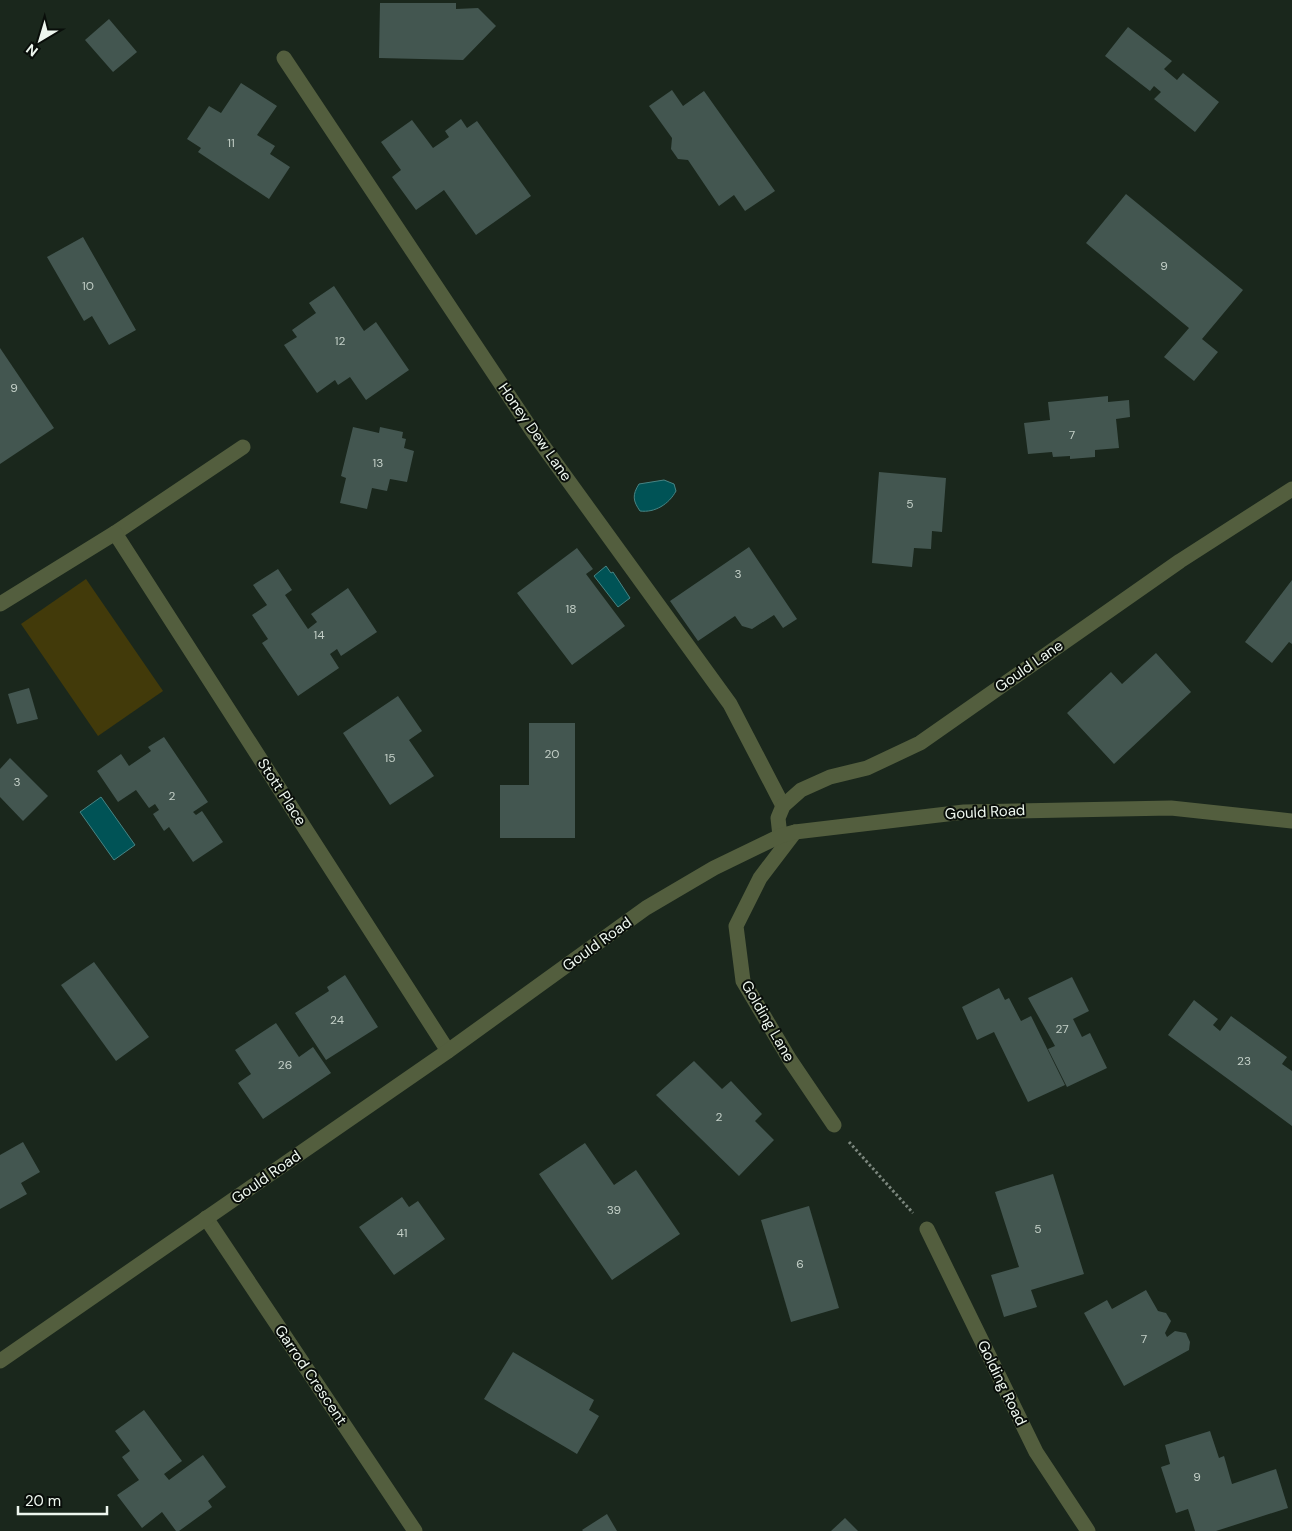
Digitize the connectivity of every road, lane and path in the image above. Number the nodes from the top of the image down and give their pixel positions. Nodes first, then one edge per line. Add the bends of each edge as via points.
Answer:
1 (284, 58) dead end
2 (243, 446) dead end
3 (1292, 489) edge
4 (115, 533) junction
5 (0, 604) edge
6 (783, 806) junction
7 (1292, 821) edge
8 (788, 834) junction
9 (448, 1051) junction
10 (834, 1125) joint
11 (206, 1218) junction
12 (927, 1229) joint
13 (0, 1361) edge
14 (415, 1531) edge
15 (1088, 1531) edge

1 - 6 street, Honey Dew Lane via 533,432 730,704
2 - 4 street
3 - 6 street, Gould Lane via 1180,561 920,742 867,768 830,777 801,790
4 - 5 street
4 - 9 street, Stott Place
6 - 8 street via 778,818
7 - 8 street, Gould Road via 1171,808 964,812
8 - 9 street, Gould Road via 714,868 646,908
8 - 10 street, Golding Lane via 760,878 736,926 743,981
9 - 11 street, Gould Road
10 - 12 path
11 - 13 street, Gould Road
11 - 14 street, Garrod Crescent
12 - 15 street, Golding Road via 1036,1452

